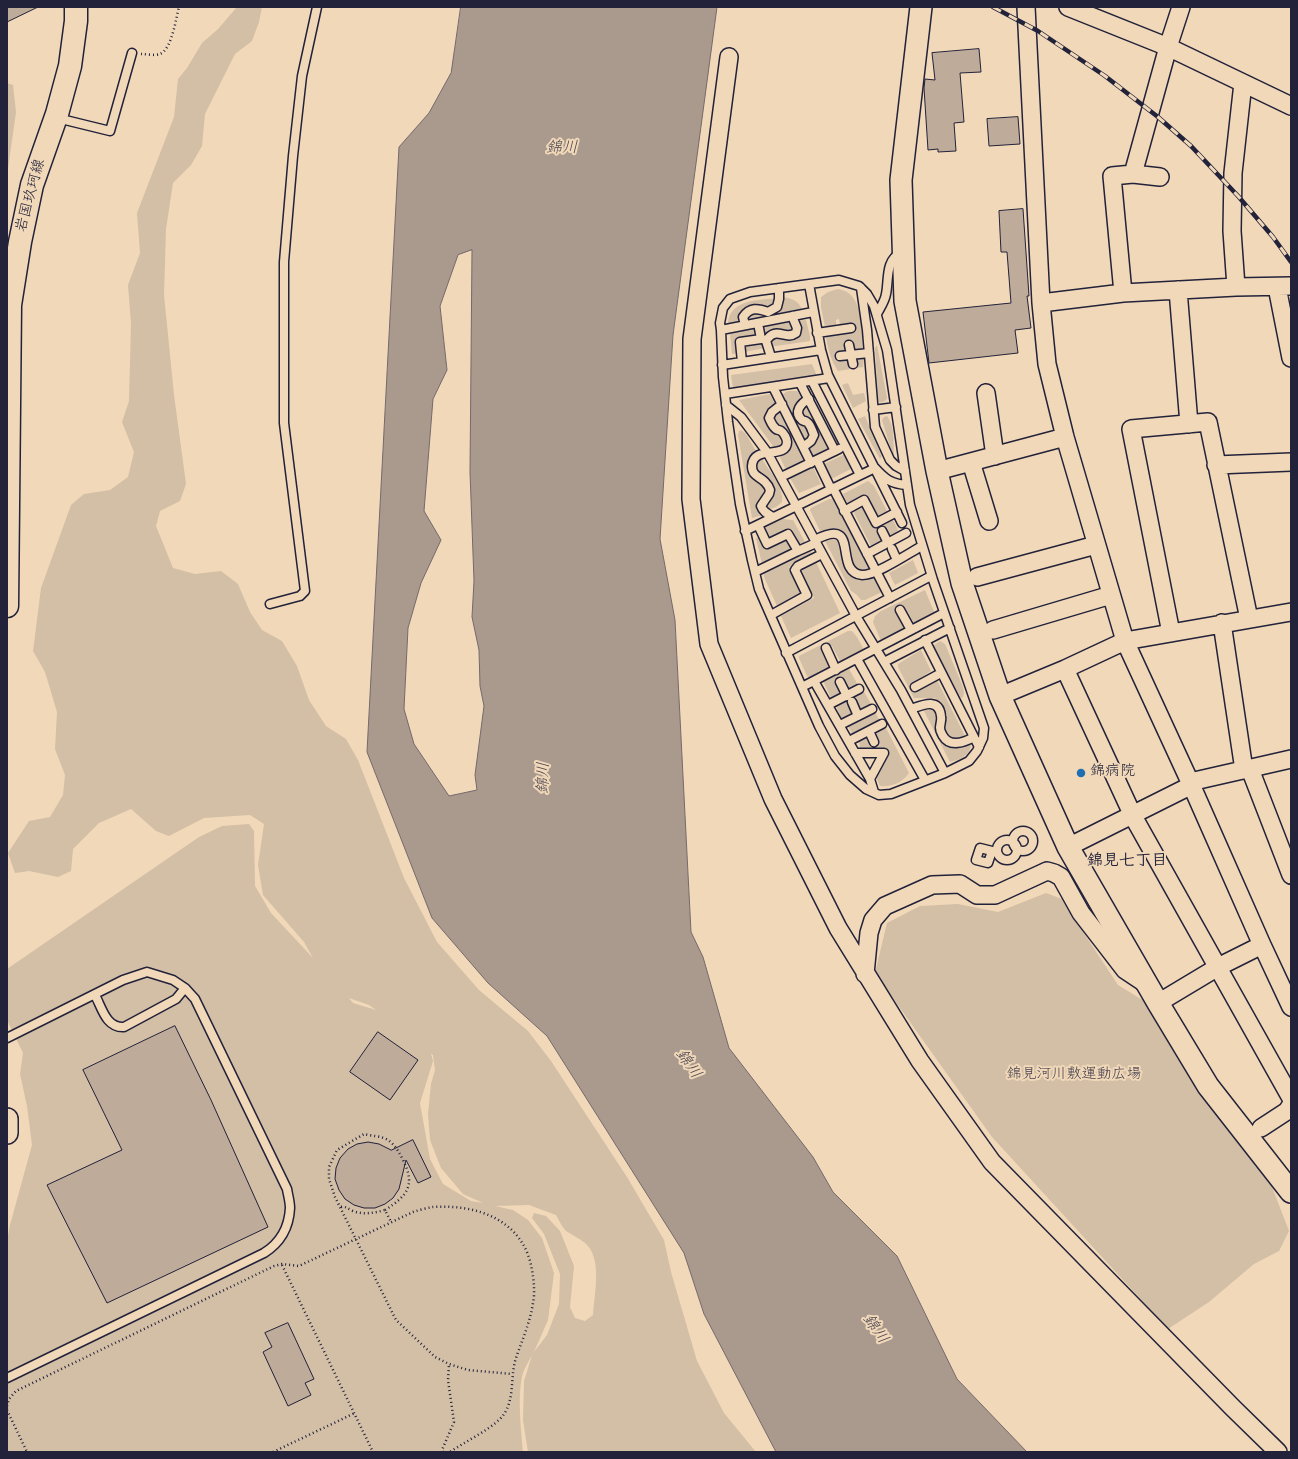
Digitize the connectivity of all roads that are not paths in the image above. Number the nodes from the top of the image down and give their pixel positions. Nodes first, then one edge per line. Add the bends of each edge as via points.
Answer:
1 (76, 7) edge
2 (317, 7) edge
3 (921, 7) edge
4 (1026, 7) edge
5 (1068, 7) edge
6 (1181, 7) edge
7 (1168, 47) junction
8 (132, 53) road end
9 (729, 57) dead end
10 (1243, 83) junction
11 (1291, 106) edge
12 (56, 118) junction
13 (1133, 174) junction
14 (1160, 177) dead end
15 (904, 252) junction
16 (809, 284) junction
17 (1284, 286) edge
18 (1236, 287) junction
19 (779, 288) junction
20 (861, 288) junction
21 (1178, 290) junction
22 (1123, 293) junction
23 (1041, 303) junction
24 (813, 312) junction
25 (876, 314) junction
26 (792, 316) junction
27 (838, 321) dead end
28 (758, 323) junction
29 (745, 325) junction
30 (851, 328) dead end
31 (721, 330) junction
32 (839, 330) junction
33 (817, 333) junction
34 (849, 345) dead end
35 (821, 350) junction
36 (869, 352) junction
37 (851, 354) junction
38 (840, 356) dead end
39 (772, 357) junction
40 (1291, 358) edge
41 (742, 362) junction
42 (8, 363) edge
43 (852, 364) dead end
44 (722, 365) junction
45 (829, 378) junction
46 (812, 381) junction
47 (800, 383) junction
48 (773, 387) junction
49 (986, 393) dead end
50 (725, 394) junction
51 (809, 399) junction
52 (782, 404) junction
53 (726, 405) junction
54 (896, 407) junction
55 (873, 410) junction
56 (1189, 424) junction
57 (1065, 437) junction
58 (846, 446) junction
59 (803, 447) junction
60 (835, 451) junction
61 (767, 452) junction
62 (995, 456) junction
63 (814, 461) junction
64 (971, 462) junction
65 (1291, 462) edge
66 (1216, 465) junction
67 (875, 468) junction
68 (906, 471) junction
69 (937, 471) junction
70 (860, 475) junction
71 (781, 477) junction
72 (907, 485) junction
73 (832, 488) junction
74 (796, 506) junction
75 (844, 511) junction
76 (897, 512) junction
77 (773, 517) junction
78 (989, 521) dead end
79 (902, 522) dead end
80 (758, 525) junction
81 (745, 531) junction
82 (882, 531) dead end
83 (906, 533) dead end
84 (815, 541) junction
85 (1096, 545) junction
86 (890, 546) junction
87 (922, 546) junction
88 (798, 551) junction
89 (822, 554) junction
90 (867, 554) junction
91 (897, 560) junction
92 (755, 572) junction
93 (876, 572) junction
94 (931, 576) junction
95 (977, 577) dead end
96 (1111, 595) junction
97 (890, 598) junction
98 (270, 604) dead end
99 (7, 606) edge
100 (900, 610) dead end
101 (1291, 612) edge
102 (944, 613) junction
103 (771, 615) junction
104 (856, 616) junction
105 (1249, 619) junction
106 (1222, 624) junction
107 (950, 628) junction
108 (911, 630) junction
109 (993, 630) dead end
110 (1171, 633) junction
111 (925, 640) junction
112 (1125, 641) junction
113 (826, 648) dead end
114 (876, 649) junction
115 (786, 653) junction
116 (857, 659) junction
117 (884, 662) junction
118 (1065, 669) junction
119 (836, 670) junction
120 (941, 673) junction
121 (814, 681) junction
122 (840, 682) dead end
123 (802, 687) junction
124 (915, 687) dead end
125 (859, 689) dead end
126 (1000, 696) junction
127 (849, 699) junction
128 (828, 705) junction
129 (872, 709) dead end
130 (911, 709) junction
131 (858, 716) junction
132 (882, 724) dead end
133 (840, 725) junction
134 (868, 731) junction
135 (974, 737) junction
136 (848, 741) junction
137 (874, 742) dead end
138 (979, 747) junction
139 (855, 753) junction
140 (1291, 759) edge
141 (1247, 769) junction
142 (945, 773) junction
143 (870, 779) junction
144 (925, 780) junction
145 (1191, 783) junction
146 (874, 792) junction
147 (1133, 815) junction
148 (1015, 846) junction
149 (1068, 847) junction
150 (1291, 875) edge
151 (1262, 945) junction
152 (1218, 967) junction
153 (865, 974) junction
154 (1148, 986) junction
155 (185, 988) junction
156 (95, 995) junction
157 (1158, 1004) junction
158 (1291, 1007) edge
159 (7, 1038) edge
160 (1291, 1098) edge
161 (1291, 1104) edge
162 (7, 1120) edge
163 (7, 1133) edge
164 (1254, 1133) junction
165 (1291, 1192) edge
166 (7, 1378) edge
167 (1278, 1452) edge

1 - 12 main road, 岩国玖珂線 via 70,66
2 - 98 lane via 302,76 292,156 284,262 284,423 305,591 300,596
3 - 15 street via 901,180
4 - 23 street
5 - 7 street
6 - 7 street
7 - 10 street
7 - 13 street
8 - 12 lane via 110,131
9 - 153 street via 692,339 690,499 709,644 773,799 838,928
10 - 11 street
10 - 18 street via 1233,173 1232,231
12 - 42 main road, 岩国玖珂線 via 32,185 20,242 10,305
13 - 14 street
13 - 22 street via 1112,176
15 - 25 lane via 897,254 890,263 886,296
15 - 69 street via 905,301
16 - 19 lane
16 - 20 lane via 839,280
16 - 24 lane
17 - 18 street
17 - 40 street
18 - 21 street
19 - 29 lane via 777,307 768,312 759,308 746,313 743,317
19 - 31 lane via 750,292 730,299 724,308
20 - 25 lane via 871,300
20 - 36 lane
21 - 22 street
21 - 56 street
22 - 23 street
23 - 57 street via 1047,364
24 - 26 lane
24 - 33 lane
25 - 54 lane via 886,350
26 - 28 lane
26 - 39 lane via 797,328 796,333 792,336 774,334 766,341
27 - 32 lane
28 - 29 lane
28 - 41 lane via 761,339 740,342
29 - 31 lane
30 - 32 lane
31 - 44 lane
32 - 33 lane
33 - 35 lane
34 - 37 lane
35 - 39 lane
35 - 45 lane
36 - 37 lane
36 - 55 lane
37 - 38 lane
37 - 43 lane
39 - 41 lane
41 - 44 lane
42 - 99 main road, 岩国玖珂線
44 - 50 lane
45 - 46 lane
45 - 67 lane
46 - 47 lane
46 - 58 lane
47 - 48 lane
47 - 51 lane
48 - 50 lane
48 - 52 lane
49 - 62 street
50 - 53 lane
51 - 59 lane via 803,402 798,412 814,435
51 - 60 lane
52 - 59 lane
52 - 61 lane via 769,418 776,429 785,435 786,447 782,451
53 - 61 lane via 741,417
53 - 81 lane
54 - 55 lane
54 - 68 lane
55 - 68 lane via 875,427 890,460
56 - 66 street via 1208,422
56 - 110 street via 1131,428
57 - 62 street
57 - 85 street
58 - 60 lane
58 - 70 lane
59 - 63 lane
60 - 63 lane
61 - 71 lane
61 - 77 lane via 754,459 752,465 756,477 765,481 770,490 761,506 762,510
62 - 64 street
63 - 71 lane
63 - 73 lane
64 - 69 street
64 - 78 street
65 - 66 street
66 - 105 street
67 - 70 lane
67 - 72 lane via 894,483
67 - 76 lane
68 - 72 lane
69 - 126 street via 962,583
70 - 73 lane
71 - 74 lane
72 - 87 lane
73 - 74 lane
73 - 75 lane
74 - 77 lane
74 - 84 lane
75 - 76 lane via 864,500 876,523
75 - 90 lane
76 - 79 lane
77 - 80 lane
80 - 81 lane
80 - 88 lane via 767,544 788,534
81 - 92 lane
82 - 86 lane
83 - 86 lane
84 - 88 lane
84 - 89 lane
84 - 93 lane via 832,533 840,536 852,572 863,575
85 - 95 street
85 - 96 street
86 - 90 lane
86 - 91 lane
87 - 91 lane
87 - 94 lane
88 - 92 lane
89 - 103 lane via 795,570 807,595
89 - 104 lane
90 - 93 lane
91 - 93 lane
92 - 103 lane via 759,589
93 - 97 lane
94 - 97 lane
94 - 102 lane
96 - 109 street
96 - 112 street
97 - 104 lane
100 - 108 lane
101 - 105 street
102 - 107 lane
102 - 108 lane
103 - 115 lane
104 - 114 lane
104 - 115 lane
105 - 106 street
106 - 110 street
106 - 141 street
107 - 111 lane
107 - 138 lane via 984,728
108 - 114 lane
110 - 112 street
111 - 117 lane
111 - 120 lane
112 - 118 street
112 - 145 street
113 - 119 lane
114 - 116 lane
114 - 117 lane
115 - 123 lane
116 - 119 lane
116 - 144 lane
117 - 130 lane
118 - 126 street
118 - 147 street
119 - 121 lane
120 - 124 lane
120 - 135 lane
121 - 123 lane
121 - 128 lane
122 - 127 lane
123 - 146 lane via 835,756 850,775 866,789
125 - 127 lane
126 - 149 street
127 - 128 lane
127 - 131 lane
128 - 133 lane
129 - 131 lane
130 - 135 lane via 929,703 939,709 940,729 945,739 952,743
130 - 142 lane
131 - 133 lane
132 - 134 lane
133 - 136 lane
134 - 136 lane
134 - 137 lane
135 - 138 lane
136 - 139 lane
138 - 142 lane via 969,761
139 - 143 lane
139 - 143 lane via 884,753
140 - 141 street
141 - 145 street
141 - 150 street
142 - 144 lane
143 - 146 lane
144 - 146 lane via 891,794 879,795
145 - 147 street
145 - 151 street
147 - 149 street
147 - 152 street
148 - 148 lane via 1015,855 1010,859 1004,860 997,853 1001,839 1011,841
148 - 148 lane via 1020,850 1027,850 1032,846 1032,836 1017,829 1014,837
149 - 154 street
151 - 152 street
151 - 158 street
152 - 157 street
152 - 160 street
153 - 154 street via 869,933 873,920 885,906 932,885 960,884 976,895 995,895 1047,871 1061,877 1081,913 1125,970
153 - 167 street via 920,1061 992,1162
154 - 157 street
155 - 156 lane via 173,980 147,972 123,980
155 - 156 lane via 176,999 124,1027 108,1022
155 - 166 lane via 195,999 287,1189 290,1208 281,1239 264,1253
156 - 159 lane
157 - 164 street via 1208,1086
161 - 164 street via 1287,1111
162 - 163 street
164 - 165 street

